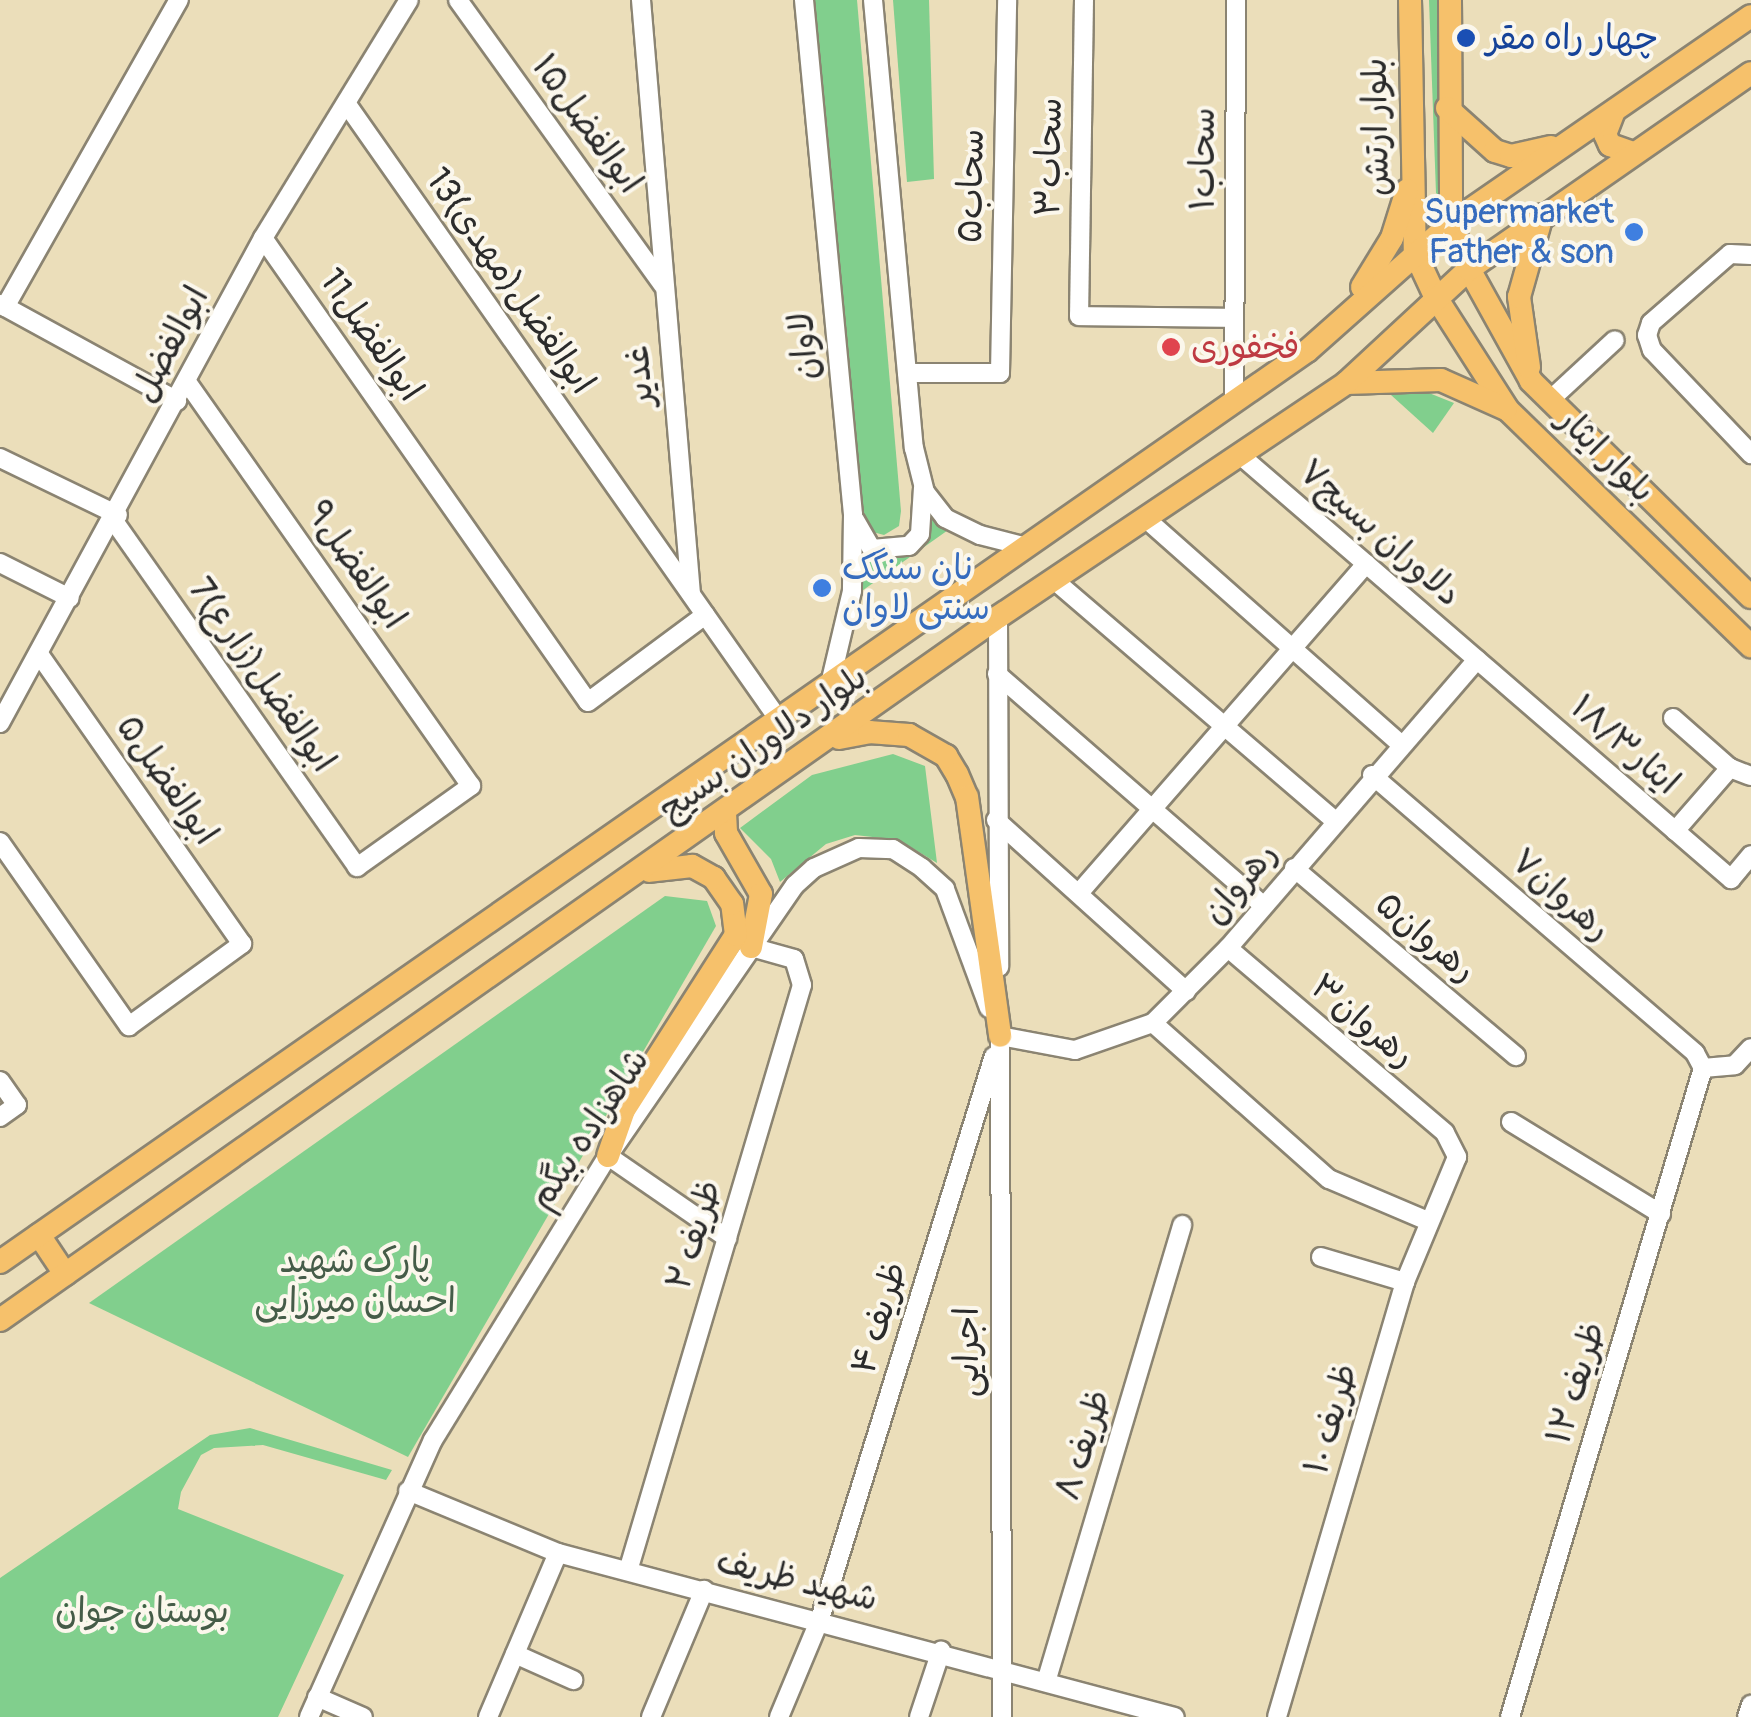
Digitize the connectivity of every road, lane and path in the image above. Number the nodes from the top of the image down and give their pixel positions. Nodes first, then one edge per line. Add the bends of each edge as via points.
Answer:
1 (179, 0) edge
2 (409, 0) edge
3 (458, 0) edge
4 (640, 0) edge
5 (804, 0) edge
6 (874, 0) edge
7 (1007, 0) edge
8 (1084, 0) edge
9 (1236, 0) edge
10 (1410, 0) edge
11 (1450, 0) edge
12 (1751, 16) edge
13 (1751, 73) edge
14 (346, 103) junction
15 (1447, 108) junction
16 (1614, 110) junction
17 (1564, 144) junction
18 (1633, 153) junction
19 (1410, 177) junction
20 (1542, 214) junction
21 (1451, 223) junction
22 (262, 238) junction
23 (1415, 253) junction
24 (1744, 253) edge
25 (1469, 269) junction
26 (664, 285) junction
27 (1435, 296) junction
28 (2, 306) edge
29 (1234, 318) junction
30 (1615, 340) dead end
31 (1307, 351) junction
32 (907, 372) junction
33 (1531, 380) junction
34 (187, 382) junction
35 (1346, 383) junction
36 (1550, 400) junction
37 (177, 402) junction
38 (1234, 402) junction
39 (1508, 410) junction
40 (1751, 454) edge
41 (1240, 456) junction
42 (0, 458) edge
43 (923, 484) junction
44 (1654, 501) junction
45 (853, 515) junction
46 (116, 518) junction
47 (1145, 518) junction
48 (1629, 526) junction
49 (1027, 547) junction
50 (0, 563) edge
51 (1366, 564) junction
52 (1054, 580) junction
53 (690, 594) junction
54 (1751, 597) edge
55 (70, 598) junction
56 (706, 615) junction
57 (998, 618) junction
58 (1751, 646) edge
59 (1290, 650) junction
60 (38, 653) junction
61 (1477, 660) junction
62 (997, 674) junction
63 (830, 684) junction
64 (7, 688) edge
65 (1673, 718) dead end
66 (779, 720) junction
67 (0, 724) edge
68 (1223, 727) junction
69 (831, 740) junction
70 (1402, 745) junction
71 (1730, 768) junction
72 (1372, 776) junction
73 (1751, 776) edge
74 (1153, 807) junction
75 (726, 813) junction
76 (996, 820) junction
77 (1334, 820) junction
78 (1675, 831) junction
79 (0, 842) edge
80 (1751, 855) edge
81 (357, 867) joint
82 (1294, 868) junction
83 (636, 875) junction
84 (1079, 893) junction
85 (1264, 905) junction
86 (751, 947) junction
87 (1228, 948) junction
88 (1186, 991) junction
89 (1153, 1022) junction
90 (1000, 1036) junction
91 (1751, 1048) edge
92 (1516, 1056) dead end
93 (1703, 1068) junction
94 (0, 1080) edge
95 (0, 1116) edge
96 (1511, 1122) dead end
97 (1454, 1144) joint
98 (608, 1156) junction
99 (1661, 1214) junction
100 (1428, 1222) junction
101 (1182, 1226) dead end
102 (39, 1235) junction
103 (727, 1238) junction
104 (1321, 1257) dead end
105 (0, 1262) edge
106 (66, 1274) junction
107 (1405, 1282) junction
108 (0, 1320) edge
109 (408, 1491) junction
110 (558, 1553) junction
111 (628, 1571) junction
112 (704, 1590) junction
113 (820, 1620) junction
114 (942, 1651) junction
115 (515, 1654) junction
116 (999, 1669) junction
117 (573, 1680) dead end
118 (1046, 1682) junction
119 (318, 1697) junction
120 (1751, 1705) edge
121 (1110, 1709) edge
122 (309, 1717) edge
123 (362, 1717) edge
124 (488, 1717) edge
125 (651, 1717) edge
126 (778, 1717) edge
127 (919, 1717) edge
128 (1002, 1717) edge
129 (1175, 1717) edge
130 (1277, 1717) edge
131 (1510, 1717) edge
132 (1748, 1717) edge

1 - 28 street
2 - 14 street, ابوالفضل
3 - 26 street, ابوالفضل۱۵
4 - 26 street, غدیر
5 - 45 street, لاوان
6 - 32 street
7 - 32 street, ۵سحاب via 1000,373
8 - 29 street, ۳سحاب via 1079,316
9 - 29 street, ۱سحاب
10 - 19 main road, بلوار ارتش
11 - 15 main road, بلوار ارتش
12 - 16 main road, بلوار دلاوران بسیج
13 - 18 main road, بلوار دلاوران بسیج
14 - 22 street, ابوالفضل
14 - 53 street, 13ابوالفضل(مهدی)
15 - 17 main road via 1477,141 1511,156
15 - 21 main road, بلوار ارتش
16 - 17 main road, بلوار دلاوران بسیج
16 - 18 main road via 1605,134 1610,145
17 - 21 main road, بلوار دلاوران بسیج
18 - 20 main road, بلوار دلاوران بسیج
19 - 23 main road, بلوار ارتش
19 - 31 main road via 1374,272
20 - 25 main road, بلوار دلاوران بسیج
20 - 33 main road via 1519,298
21 - 23 main road, بلوار دلاوران بسیج
21 - 25 main road, بلوار ارتش
22 - 34 street, ابوالفضل
22 - 56 street, 11ابوالفضل via 588,702
23 - 27 main road, بلوار ایثار
23 - 31 main road, بلوار دلاوران بسیج
24 - 40 street via 1651,323 1647,335 1652,350
25 - 27 main road, بلوار دلاوران بسیج
25 - 33 main road, بلوار ایثار
26 - 53 street, غدیر
27 - 35 main road, بلوار دلاوران بسیج
27 - 39 main road, بلوار ایثار
28 - 37 street
29 - 38 street, ۱سحاب
30 - 36 street
31 - 38 main road, بلوار دلاوران بسیج
32 - 43 street
33 - 36 main road, بلوار ایثار
34 - 37 street, ابوالفضل
34 - 81 street, ابوالفضل۹ via 471,786
35 - 39 main road via 1440,380
35 - 41 main road, بلوار دلاوران بسیج
36 - 44 main road, بلوار ایثار
37 - 46 street, ابوالفضل
38 - 49 main road, بلوار دلاوران بسیج
39 - 48 main road, بلوار ایثار
41 - 47 main road, بلوار دلاوران بسیج
41 - 51 street, دلاوران بسیج۷
42 - 46 street
43 - 45 street via 920,534 909,546 872,549
43 - 49 street via 945,518
44 - 48 main road
44 - 54 main road, بلوار ایثار
45 - 63 street, لاوان via 852,591
46 - 55 street, ابوالفضل
46 - 81 street, 7ابوالفضل(زارع)
47 - 52 main road, بلوار دلاوران بسیج
47 - 59 street
48 - 58 main road, بلوار ایثار
49 - 63 main road, بلوار دلاوران بسیج
50 - 55 street
51 - 59 street
51 - 61 street, دلاوران بسیج۷
52 - 57 main road, بلوار دلاوران بسیج
52 - 68 street
53 - 56 street
55 - 60 street, ابوالفضل
56 - 66 street
57 - 62 street, اجرایی
57 - 69 main road, بلوار دلاوران بسیج
59 - 68 street
59 - 70 street
60 - 64 street, ابوالفضل
60 - 79 street, ابوالفضل۵ via 242,944 129,1026
61 - 70 street, رهروان
61 - 78 street, ایثار۱۸/۳
62 - 74 street
62 - 76 street, اجرایی
63 - 66 main road, بلوار دلاوران بسیج
64 - 67 street, ابوالفضل
65 - 71 street
66 - 102 main road, بلوار دلاوران بسیج
68 - 74 street
68 - 77 street
69 - 75 main road, بلوار دلاوران بسیج
69 - 90 main road via 870,732 909,736 946,756 957,774 967,797
70 - 72 street, رهروان
71 - 73 street
71 - 78 street
72 - 77 street, رهروان
72 - 93 street, رهروان۷ via 1695,1053
74 - 84 street
74 - 85 street
75 - 83 main road, بلوار دلاوران بسیج
75 - 86 main road via 726,833 762,894
76 - 84 street
76 - 90 street, اجرایی
77 - 82 street, رهروان
78 - 80 street, ایثار۱۸/۳ via 1731,879
82 - 85 street, رهروان
82 - 92 street, رهروان۵
83 - 98 main road via 682,865 704,870 732,904 736,935 624,1110
83 - 106 main road, بلوار دلاوران بسیج
84 - 88 street
85 - 87 street, رهروان
86 - 90 street, شاهزاده بیگم via 814,868 858,848 893,850 945,889
86 - 98 street, شاهزاده بیگم
86 - 103 street, ظریف ۲ via 794,959 802,985
87 - 88 street, رهروان
87 - 97 street, رهروان۳
88 - 89 street, رهروان
89 - 90 street, رهروان via 1075,1050
89 - 100 street via 1329,1179
90 - 113 street, ظریف ۴
90 - 116 street, اجرایی
91 - 93 street via 1735,1065
93 - 99 street, ظریف ۱۲
94 - 95 street via 17,1104
96 - 99 street
97 - 100 street, ظریف ۱۰ via 1457,1157
98 - 103 street
98 - 109 street, شاهزاده بیگم via 499,1328
99 - 131 street, ظریف ۱۲
100 - 107 street, ظریف ۱۰
101 - 118 street, ظریف ۸
102 - 105 main road, بلوار دلاوران بسیج
102 - 106 main road
103 - 111 street, ظریف ۲
104 - 107 street
106 - 108 main road, بلوار دلاوران بسیج
107 - 130 street, ظریف ۱۰
109 - 110 street, شهید ظریف
109 - 119 street, شاهزاده بیگم
110 - 111 street, شهید ظریف
110 - 115 street
111 - 112 street, شهید ظریف
112 - 113 street, شهید ظریف
112 - 125 street
113 - 114 street, شهید ظریف
113 - 126 street, ظریف ۴
114 - 116 street, شهید ظریف
114 - 127 street
115 - 117 street
115 - 124 street
116 - 118 street, شهید ظریف
116 - 128 street, اجرایی
118 - 121 street, شهید ظریف
119 - 122 street, شاهزاده بیگم
119 - 123 street
120 - 132 street
121 - 129 street, شهید ظریف

